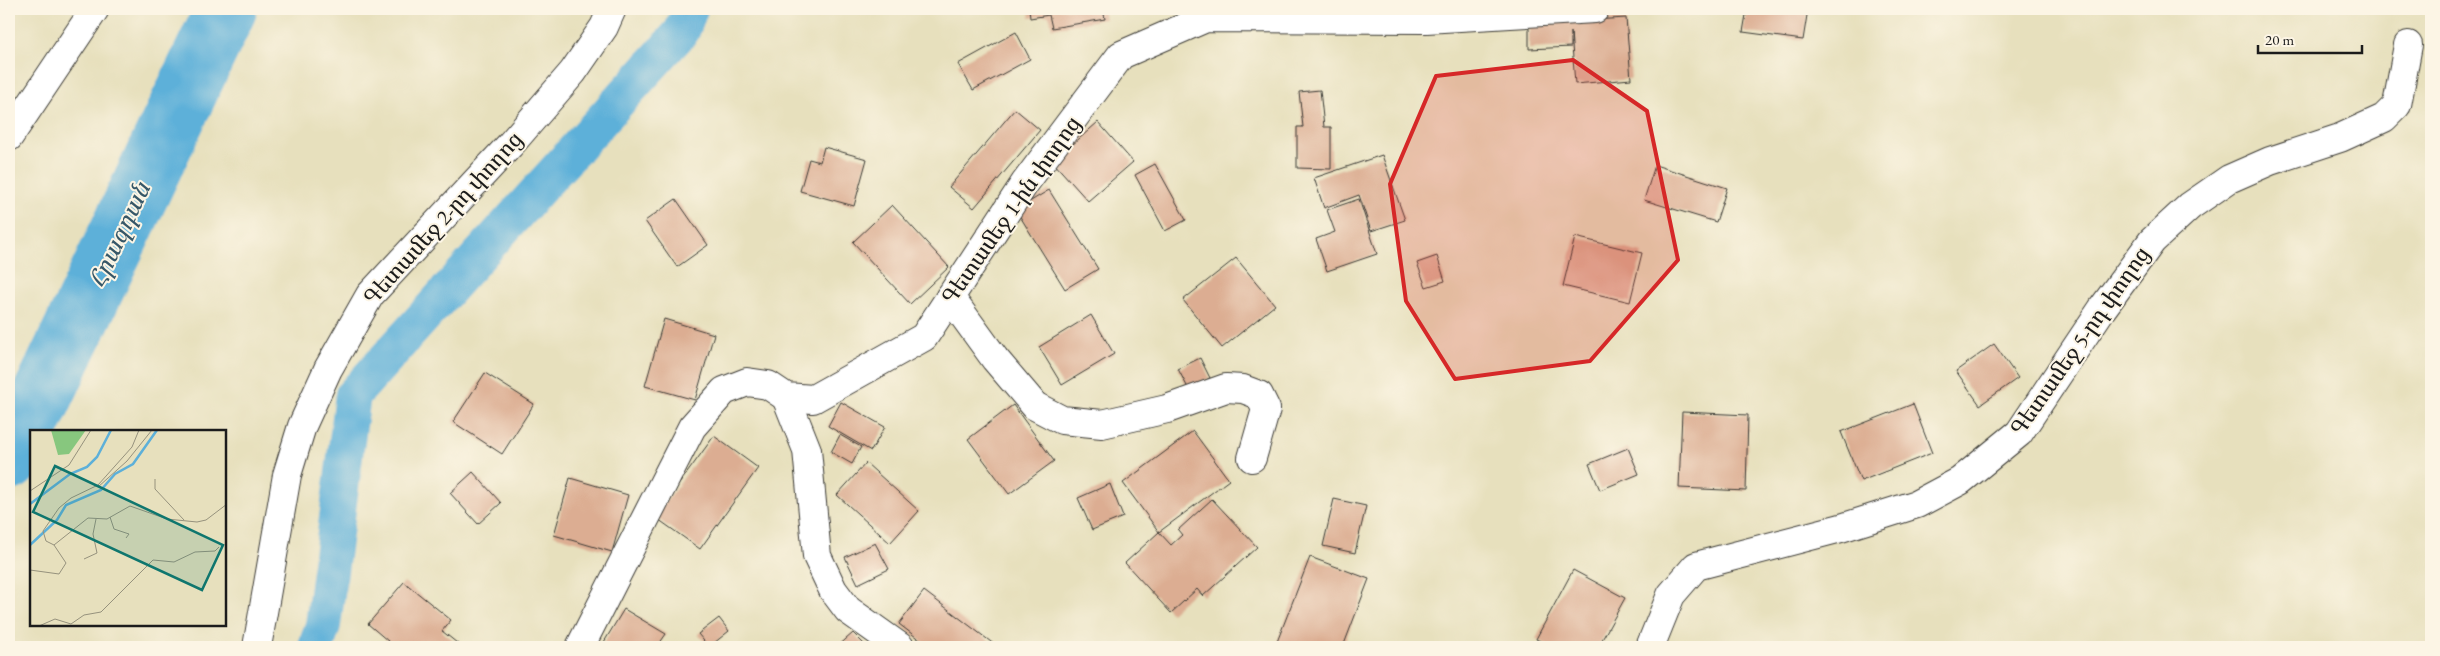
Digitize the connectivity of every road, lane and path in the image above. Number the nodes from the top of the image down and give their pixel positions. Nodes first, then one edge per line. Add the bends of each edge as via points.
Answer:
1 (95, 9) edge
2 (626, 9) edge
3 (1595, 9) edge
4 (608, 18) edge
5 (2408, 45) dead end
6 (9, 137) edge
7 (950, 297) junction
8 (786, 396) junction
9 (1252, 458) dead end
10 (257, 647) edge
11 (580, 647) edge
12 (900, 647) edge
13 (1650, 647) edge

1 - 6 street
2 - 4 street, Գետամեջ 2-րդ փողոց
3 - 7 street, Գետամեջ 1-ին փողոց via 1426,19 1206,18 1121,55 1025,183
4 - 10 street, Գետամեջ 2-րդ փողոց via 573,72 370,294 328,369 287,474
5 - 13 street, Գետամեջ 5-րդ փողոց via 2397,104 2384,118 2229,179 2190,206 2152,241 2018,434 1960,481 1908,507 1696,566 1671,595
7 - 8 street, Գետամեջ 1-ին փողոց via 924,338 812,399
7 - 9 street via 1034,406 1062,420 1102,424 1167,408 1226,388 1243,389 1259,395 1266,409
8 - 11 street, Գետամեջ 1-ին փողոց via 768,385 747,382 724,391 692,427
8 - 12 street via 806,450 817,556 833,590 848,610

